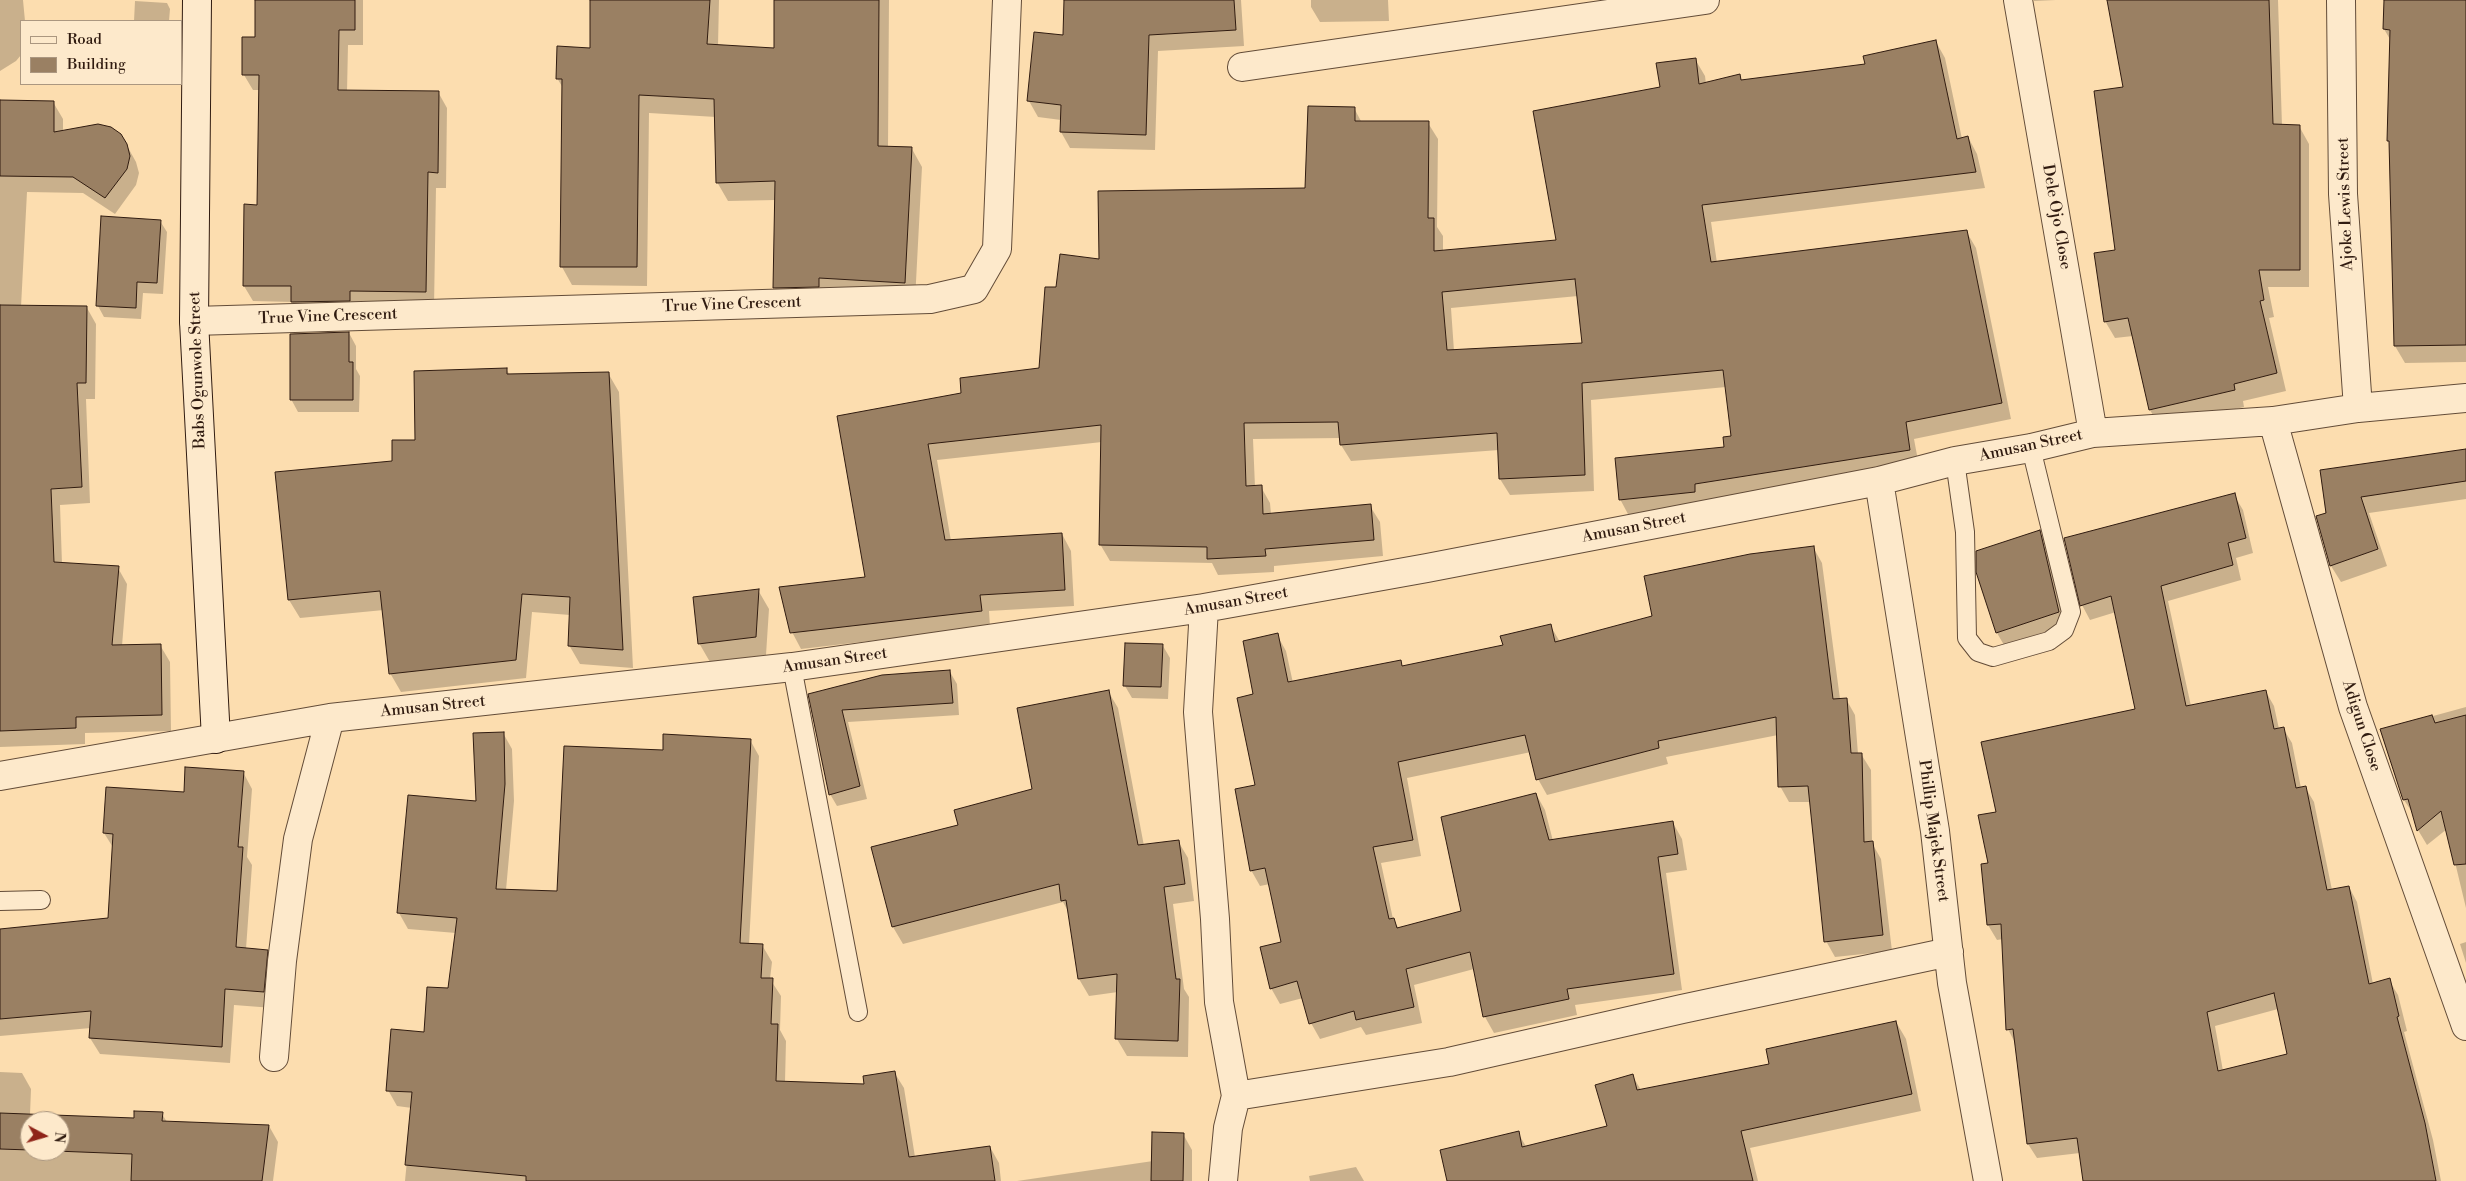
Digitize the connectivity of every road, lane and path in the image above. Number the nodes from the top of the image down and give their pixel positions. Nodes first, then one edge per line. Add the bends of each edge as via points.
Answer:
1 (198, 0) edge
2 (1007, 0) edge
3 (1705, 0) edge
4 (2018, 0) edge
5 (2341, 0) edge
6 (1242, 67) dead end
7 (194, 321) junction
8 (2466, 398) edge
9 (2358, 408) junction
10 (2274, 421) junction
11 (2093, 433) junction
12 (2031, 448) junction
13 (1955, 461) junction
14 (1879, 481) junction
15 (1204, 608) junction
16 (792, 667) junction
17 (330, 718) junction
18 (216, 739) junction
19 (0, 776) edge
20 (0, 900) edge
21 (41, 900) dead end
22 (1949, 952) junction
23 (858, 1012) dead end
24 (2466, 1026) edge
25 (274, 1056) dead end
26 (1236, 1096) junction
27 (1222, 1181) edge
28 (1988, 1181) edge

1 - 7 street, Babs Ogunwole Street
2 - 7 street, True Vine Crescent via 997,249 974,289 930,299
3 - 6 street
4 - 11 street, Dele Ojo Close
5 - 9 street, Ajoke Lewis Street via 2343,194
7 - 18 street, Babs Ogunwole Street
8 - 9 street, Amusan Street
9 - 10 street, Amusan Street
10 - 11 street, Amusan Street
10 - 24 street, Adigun Close via 2353,707
11 - 12 street, Amusan Street
12 - 13 street, Amusan Street
12 - 13 lane via 2071,612 2064,630 2049,641 1993,657 1978,652 1967,638 1965,532
13 - 14 street, Amusan Street
14 - 15 street, Amusan Street
14 - 22 street, Phillip Majek Street via 1933,822
15 - 16 street, Amusan Street
15 - 26 street via 1198,712 1219,1002
16 - 17 street, Amusan Street
16 - 23 lane
17 - 18 street, Amusan Street
17 - 25 street via 298,839
18 - 19 street, Amusan Street
20 - 21 lane
22 - 26 street via 1449,1062
22 - 28 street, Phillip Majek Street
26 - 27 street via 1228,1128

